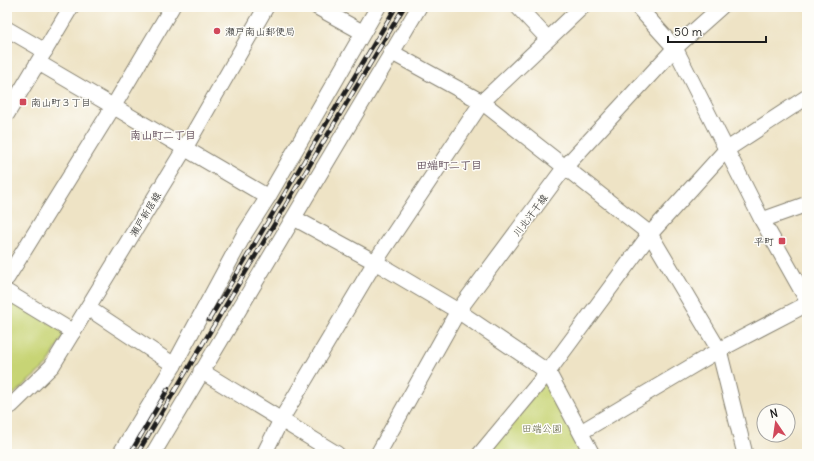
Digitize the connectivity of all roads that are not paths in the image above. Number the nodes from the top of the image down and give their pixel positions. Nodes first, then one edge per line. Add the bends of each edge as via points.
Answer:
1 (71, 7) edge
2 (172, 7) edge
3 (266, 7) edge
4 (317, 7) edge
5 (378, 7) edge
6 (419, 7) edge
7 (518, 7) edge
8 (582, 7) edge
9 (638, 7) edge
10 (722, 7) edge
11 (7, 29) edge
12 (362, 32) junction
13 (548, 39) junction
14 (675, 48) junction
15 (392, 52) junction
16 (42, 57) junction
17 (807, 97) edge
18 (482, 102) junction
19 (113, 107) junction
20 (7, 114) edge
21 (186, 148) junction
22 (726, 150) junction
23 (565, 167) junction
24 (268, 197) junction
25 (807, 204) edge
26 (294, 218) junction
27 (762, 220) junction
28 (650, 234) junction
29 (375, 262) junction
30 (7, 278) edge
31 (7, 292) edge
32 (807, 300) edge
33 (807, 304) edge
34 (88, 308) junction
35 (458, 311) junction
36 (73, 332) junction
37 (719, 350) junction
38 (174, 365) junction
39 (202, 371) junction
40 (548, 372) junction
41 (7, 408) edge
42 (281, 420) junction
43 (582, 432) junction
44 (120, 454) edge
45 (154, 454) edge
46 (264, 454) edge
47 (336, 454) edge
48 (378, 454) edge
49 (480, 454) edge
50 (592, 454) edge
51 (745, 454) edge

1 - 16 street
2 - 19 street
3 - 21 street, 瀬戸新居線
4 - 12 street
5 - 12 street
6 - 15 street
7 - 13 street
8 - 13 street
9 - 14 street
10 - 14 street, 川北汗干線
11 - 16 street
12 - 24 street
13 - 18 street
14 - 22 street
14 - 23 street, 川北汗干線
15 - 18 street
15 - 26 street
16 - 19 street
16 - 20 street
17 - 22 street
18 - 23 street
18 - 29 street
19 - 21 street
19 - 30 street
21 - 24 street
21 - 34 street, 瀬戸新居線
22 - 27 street
22 - 28 street
23 - 28 street
23 - 35 street, 川北汗干線
24 - 38 street
25 - 27 street
26 - 29 street
26 - 39 street
27 - 32 street
28 - 37 street
28 - 40 street
29 - 35 street
29 - 42 street
31 - 36 street
33 - 37 street
34 - 36 street, 瀬戸新居線
34 - 38 street
35 - 40 street
35 - 48 street, 川北汗干線
36 - 41 street, 瀬戸新居線 via 52,366
37 - 43 street
37 - 51 street
38 - 44 street
39 - 42 street
39 - 45 street
40 - 43 street
40 - 49 street
42 - 46 street
42 - 47 street
43 - 50 street

